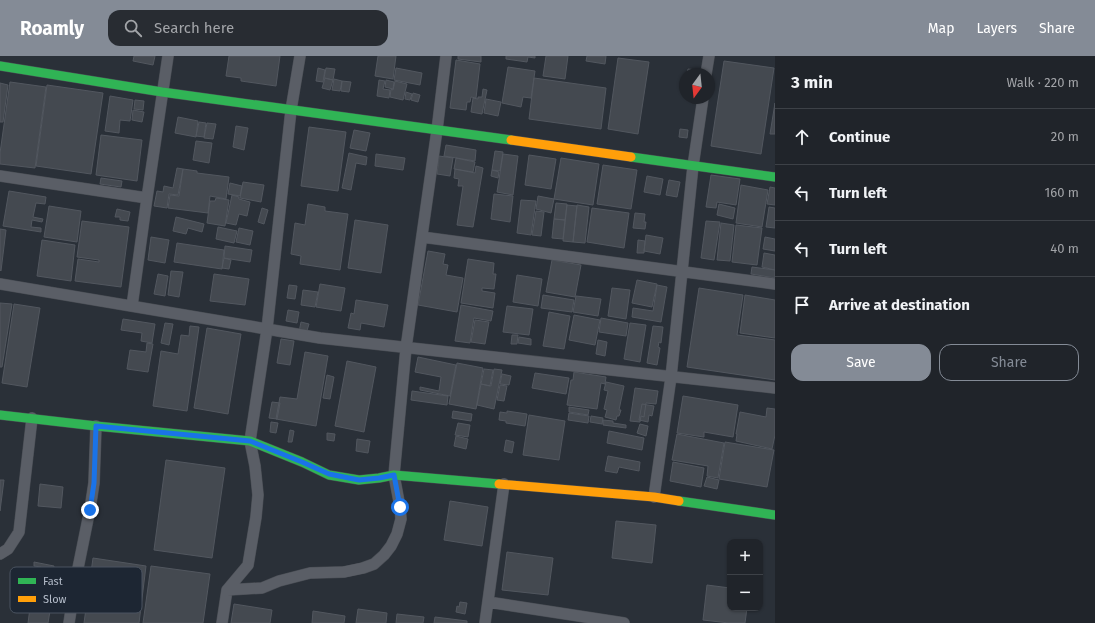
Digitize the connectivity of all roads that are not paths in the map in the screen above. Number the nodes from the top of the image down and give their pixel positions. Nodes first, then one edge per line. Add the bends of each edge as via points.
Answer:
1 (168, 56) edge
2 (300, 56) edge
3 (446, 56) edge
4 (709, 56) edge
5 (0, 66) edge
6 (707, 68) edge
7 (162, 92) junction
8 (702, 104) edge
9 (291, 110) junction
10 (437, 130) junction
11 (693, 166) junction
12 (0, 176) edge
13 (775, 177) edge
14 (146, 198) junction
15 (422, 237) junction
16 (682, 272) junction
17 (0, 284) edge
18 (775, 284) edge
19 (132, 306) junction
20 (267, 329) junction
21 (406, 348) junction
22 (672, 377) junction
23 (775, 388) edge
24 (0, 415) edge
25 (32, 418) junction
26 (96, 426) junction
27 (250, 441) junction
28 (394, 475) junction
29 (504, 484) junction
30 (654, 497) junction
31 (775, 515) edge
32 (0, 554) edge
33 (78, 567) edge
34 (227, 590) junction
35 (488, 602) junction
36 (70, 613) edge
37 (68, 623) edge
38 (222, 623) edge
39 (485, 623) edge
40 (624, 623) edge

1 - 7 street
2 - 9 street
3 - 10 street
4 - 6 street
5 - 7 street
7 - 9 street
7 - 14 street
8 - 11 street
9 - 10 street
9 - 20 street
10 - 11 street
10 - 15 street
11 - 13 street
11 - 16 street
12 - 14 street
14 - 19 street
15 - 16 street
15 - 21 street
16 - 18 street
16 - 22 street
17 - 19 street
19 - 20 street
20 - 21 street
20 - 27 street
21 - 22 street
21 - 28 street
22 - 23 street
22 - 30 street
24 - 25 street
25 - 26 street
25 - 32 street via 19,532 8,549
26 - 27 street
26 - 33 street via 94,483
27 - 28 street via 329,474 359,480
27 - 34 street via 258,495 256,517 248,565
28 - 29 street
28 - 34 street via 399,497 400,519 397,534 384,555 374,564 344,572 295,576 262,588
29 - 30 street
29 - 35 street
30 - 31 street
34 - 38 street
35 - 39 street
35 - 40 street
36 - 37 street

